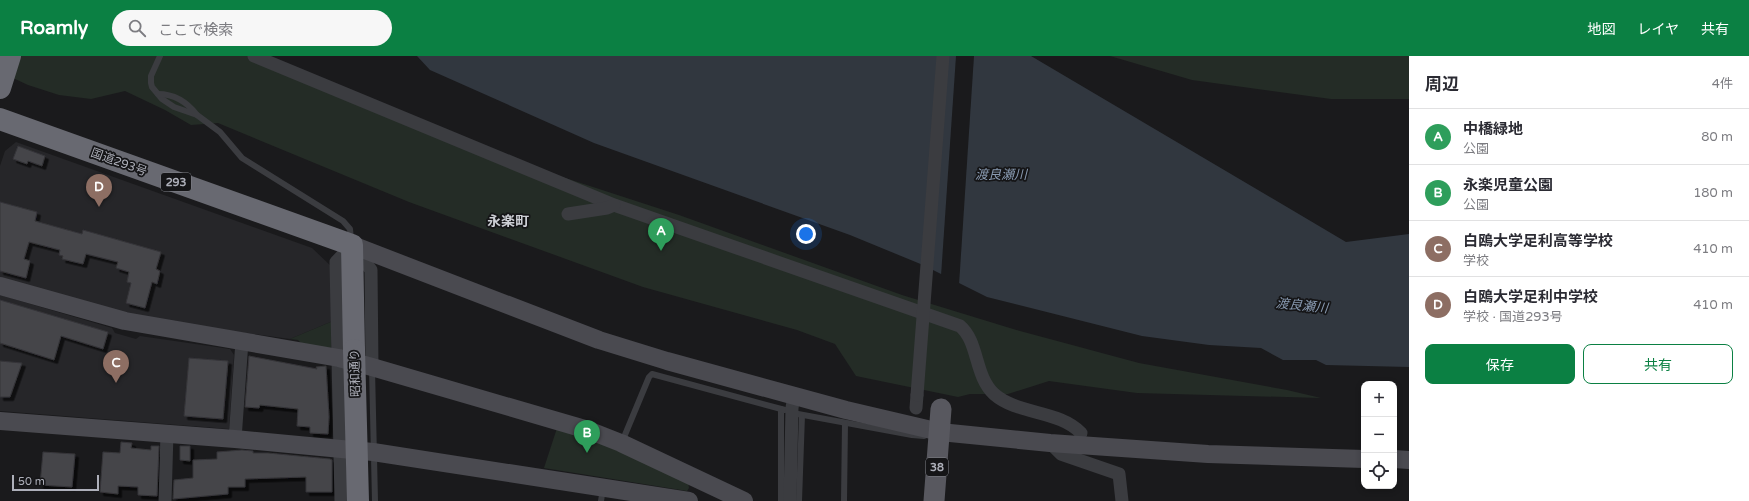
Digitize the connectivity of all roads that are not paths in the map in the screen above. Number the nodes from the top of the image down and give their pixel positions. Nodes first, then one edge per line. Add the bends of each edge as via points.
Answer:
1 (10, 56) edge
2 (160, 56) edge
3 (254, 56) edge
4 (943, 56) edge
5 (0, 88) edge
6 (158, 94) junction
7 (197, 115) junction
8 (0, 119) edge
9 (614, 205) junction
10 (568, 214) dead end
11 (352, 245) junction
12 (0, 286) edge
13 (242, 341) junction
14 (347, 354) junction
15 (372, 367) junction
16 (794, 395) junction
17 (916, 402) dead end
18 (941, 408) dead end
19 (0, 421) edge
20 (845, 423) junction
21 (940, 432) junction
22 (168, 433) junction
23 (1081, 433) dead end
24 (235, 438) junction
25 (621, 443) junction
26 (1050, 443) junction
27 (340, 449) junction
28 (373, 452) junction
29 (1361, 458) edge
30 (1397, 459) edge
31 (1409, 460) edge
32 (703, 482) junction
33 (602, 494) edge
34 (165, 501) edge
35 (337, 501) edge
36 (341, 501) edge
37 (358, 501) edge
38 (375, 501) edge
39 (689, 501) edge
40 (698, 501) edge
41 (744, 501) edge
42 (781, 501) edge
43 (790, 501) edge
44 (799, 501) edge
45 (844, 501) edge
46 (934, 501) edge
47 (1122, 501) edge

1 - 5 highway
2 - 6 lane via 151,76 152,87
3 - 9 street
4 - 17 street, bridge
6 - 7 lane via 174,107
6 - 7 lane via 186,102
7 - 11 lane via 220,132 242,158 343,221 350,229
8 - 11 highway, 国道293号 / 293
9 - 10 street
9 - 23 street via 960,326 968,336 979,370 993,392 1008,402 1066,423
11 - 14 highway, 昭和通り
11 - 15 street via 371,270
11 - 16 street via 600,340
12 - 13 street via 125,321
13 - 14 street
13 - 24 street
14 - 15 street
14 - 27 street
14 - 37 highway, 昭和通り, bridge
15 - 25 street via 588,430
15 - 28 lane
16 - 21 street
16 - 43 street
18 - 21 main road, 38
19 - 22 street
20 - 21 lane via 923,436
20 - 44 lane via 800,415
20 - 45 lane
21 - 26 street
21 - 46 main road, 38
22 - 24 street
22 - 34 street
24 - 27 street
25 - 32 street
25 - 42 lane via 652,374 783,410
26 - 29 street via 1208,454
26 - 47 street via 1060,454 1119,474
27 - 28 street
27 - 36 street
28 - 33 street
28 - 38 lane
30 - 31 street
32 - 40 street via 703,490
32 - 41 street
33 - 39 street
35 - 36 street

